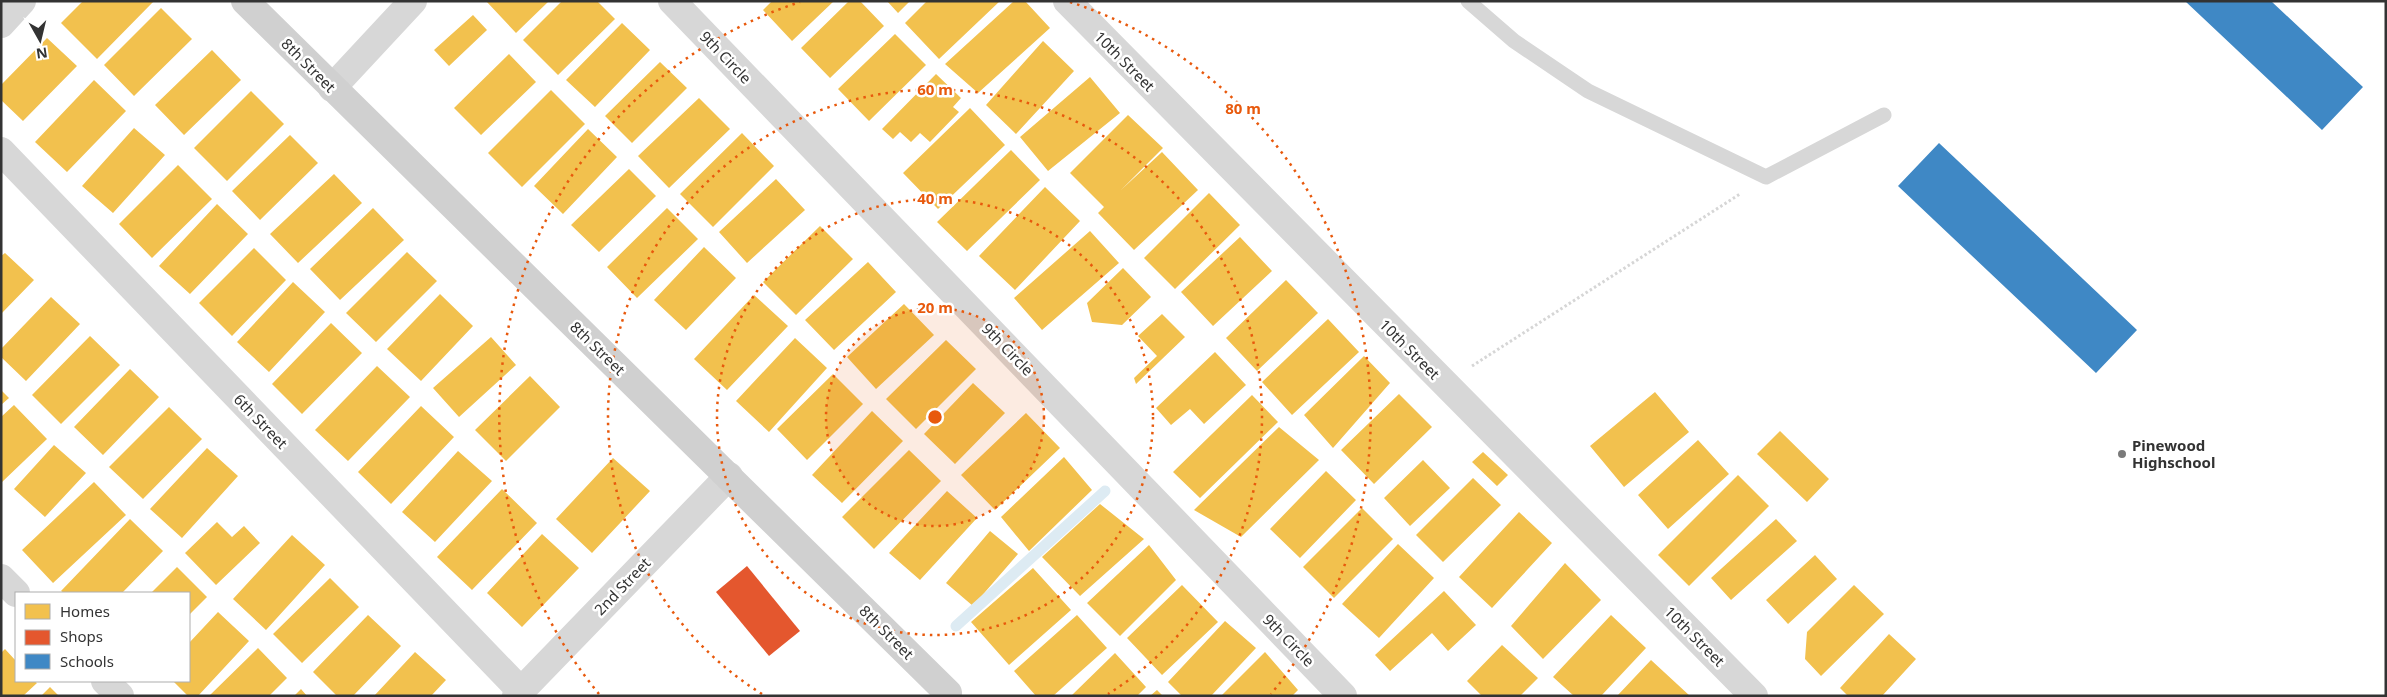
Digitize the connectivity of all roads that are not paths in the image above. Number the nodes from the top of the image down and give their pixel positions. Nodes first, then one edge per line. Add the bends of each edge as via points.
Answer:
1 (22, 1) edge
2 (245, 1) edge
3 (413, 1) edge
4 (672, 1) edge
5 (1067, 1) edge
6 (1468, 1) edge
7 (1, 24) edge
8 (332, 88) junction
9 (1884, 115) dead end
10 (1, 151) edge
11 (729, 476) junction
12 (1, 578) edge
13 (15, 592) edge
14 (106, 682) edge
15 (518, 693) edge
16 (948, 695) edge
17 (120, 696) edge
18 (1343, 696) edge
19 (1754, 696) edge

1 - 7 street
2 - 8 street, 8th Street
3 - 8 street
4 - 18 street, 9th Circle
5 - 19 street, 10th Street
6 - 9 lane via 1514,41 1588,91 1766,178
8 - 11 street, 8th Street
10 - 15 street, 6th Street
11 - 15 street, 2nd Street
11 - 16 street, 8th Street
12 - 13 street
14 - 17 street

